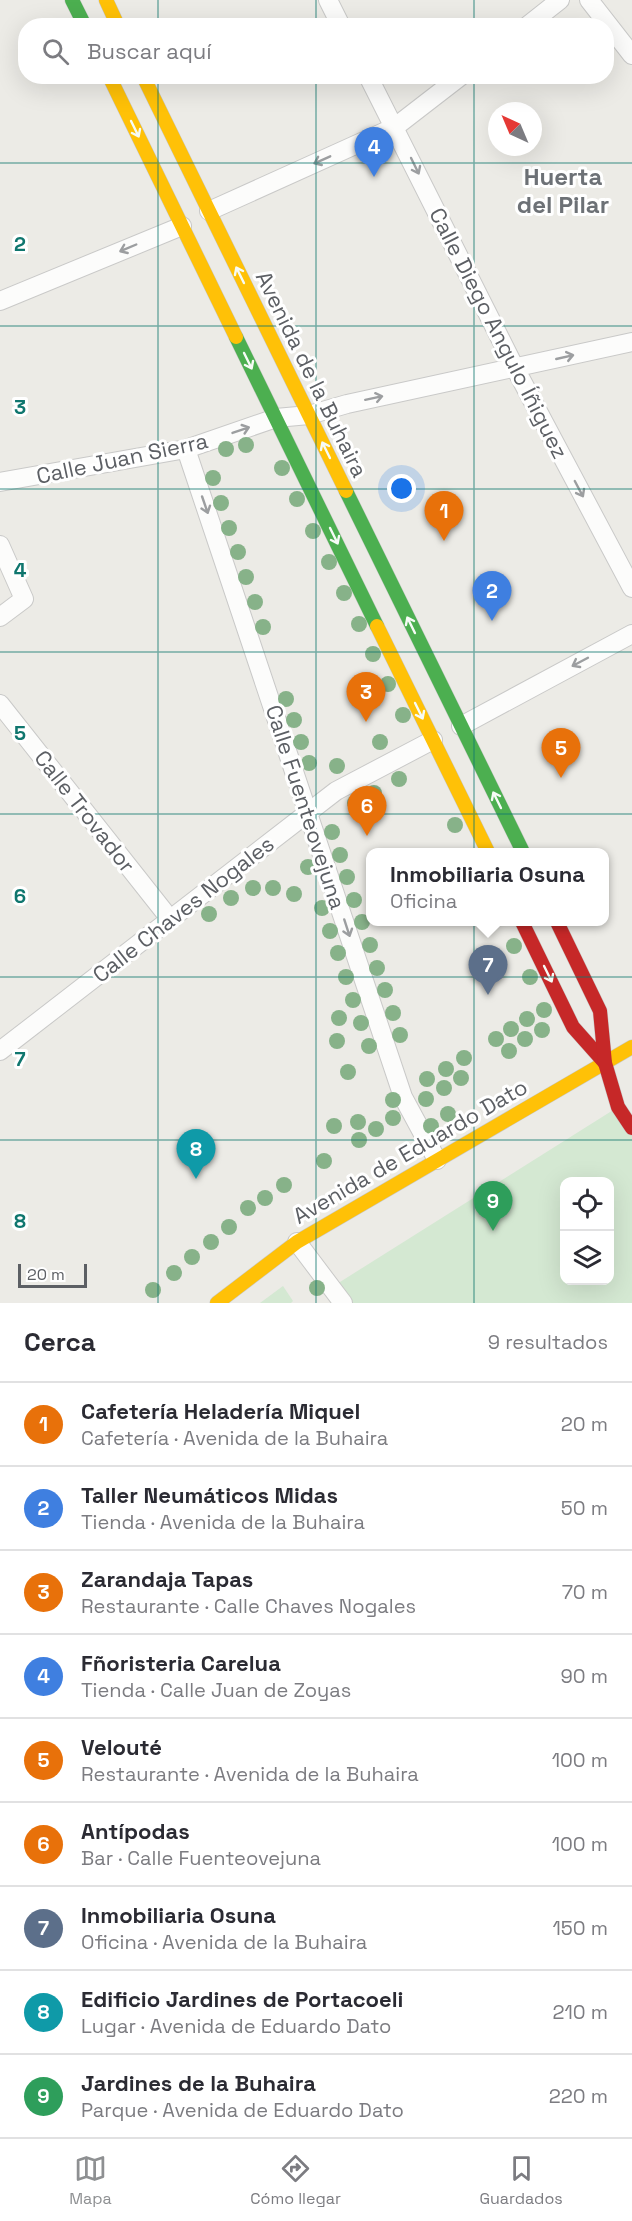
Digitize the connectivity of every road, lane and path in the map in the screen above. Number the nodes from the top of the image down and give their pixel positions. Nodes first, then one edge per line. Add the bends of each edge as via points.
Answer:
1 (72, 0) edge
2 (106, 0) edge
3 (328, 0) edge
4 (560, 0) edge
5 (589, 0) edge
6 (81, 18) edge
7 (114, 18) edge
8 (337, 18) edge
9 (537, 18) edge
10 (603, 18) edge
11 (614, 32) edge
12 (632, 55) edge
13 (114, 84) edge
14 (147, 84) edge
15 (372, 84) edge
16 (451, 84) edge
17 (395, 127) junction
18 (209, 211) junction
19 (182, 225) junction
20 (0, 301) edge
21 (632, 342) edge
22 (515, 369) junction
23 (309, 415) junction
24 (276, 418) junction
25 (186, 449) junction
26 (0, 482) edge
27 (0, 545) edge
28 (632, 588) edge
29 (0, 617) edge
30 (632, 634) edge
31 (0, 704) edge
32 (461, 726) junction
33 (433, 740) junction
34 (308, 812) junction
35 (486, 848) edge
36 (521, 848) edge
37 (170, 919) junction
38 (524, 926) edge
39 (559, 926) edge
40 (632, 1047) edge
41 (0, 1051) edge
42 (605, 1063) junction
43 (632, 1128) edge
44 (437, 1160) junction
45 (297, 1242) junction
46 (217, 1303) edge
47 (343, 1303) edge

1 - 6 main road
2 - 7 main road
3 - 8 street
4 - 9 street
5 - 10 street
11 - 12 street
13 -> 19 main road
14 - 18 main road, Avenida de la Buhaira
15 - 17 street, Calle Diego Angulo Íñiguez
16 - 17 street
17 -> 18 street
17 -> 22 street, Calle Diego Angulo Íñiguez
23 -> 18 main road, Avenida de la Buhaira
19 -> 20 street
19 -> 24 main road
22 -> 21 street, Calle Juan Sierra
23 -> 22 street, Calle Juan Sierra
22 -> 28 street, Calle Diego Angulo Íñiguez
23 - 24 street, Calle Juan Sierra
32 -> 23 main road, Avenida de la Buhaira
25 -> 24 street, Calle Juan Sierra
24 -> 33 main road
25 - 26 street, Calle Juan Sierra
25 -> 34 street, Calle Fuenteovejuna
27 - 29 street via 24,599
30 -> 32 street
31 - 37 street, Calle Trovador
36 -> 32 main road, Avenida de la Buhaira
33 - 34 street, Calle Chaves Nogales via 336,791
33 - 35 main road
34 - 37 street, Calle Chaves Nogales
34 -> 44 street, Calle Fuenteovejuna via 403,1097
37 - 41 street, Calle Chaves Nogales
38 -> 42 main road via 573,1027
39 - 42 main road via 600,1011
40 - 42 main road, Avenida de Eduardo Dato
42 - 43 main road via 618,1107
42 - 44 main road, Avenida de Eduardo Dato
44 - 45 main road, Avenida de Eduardo Dato
45 - 46 main road, Avenida de Eduardo Dato
45 - 47 street

